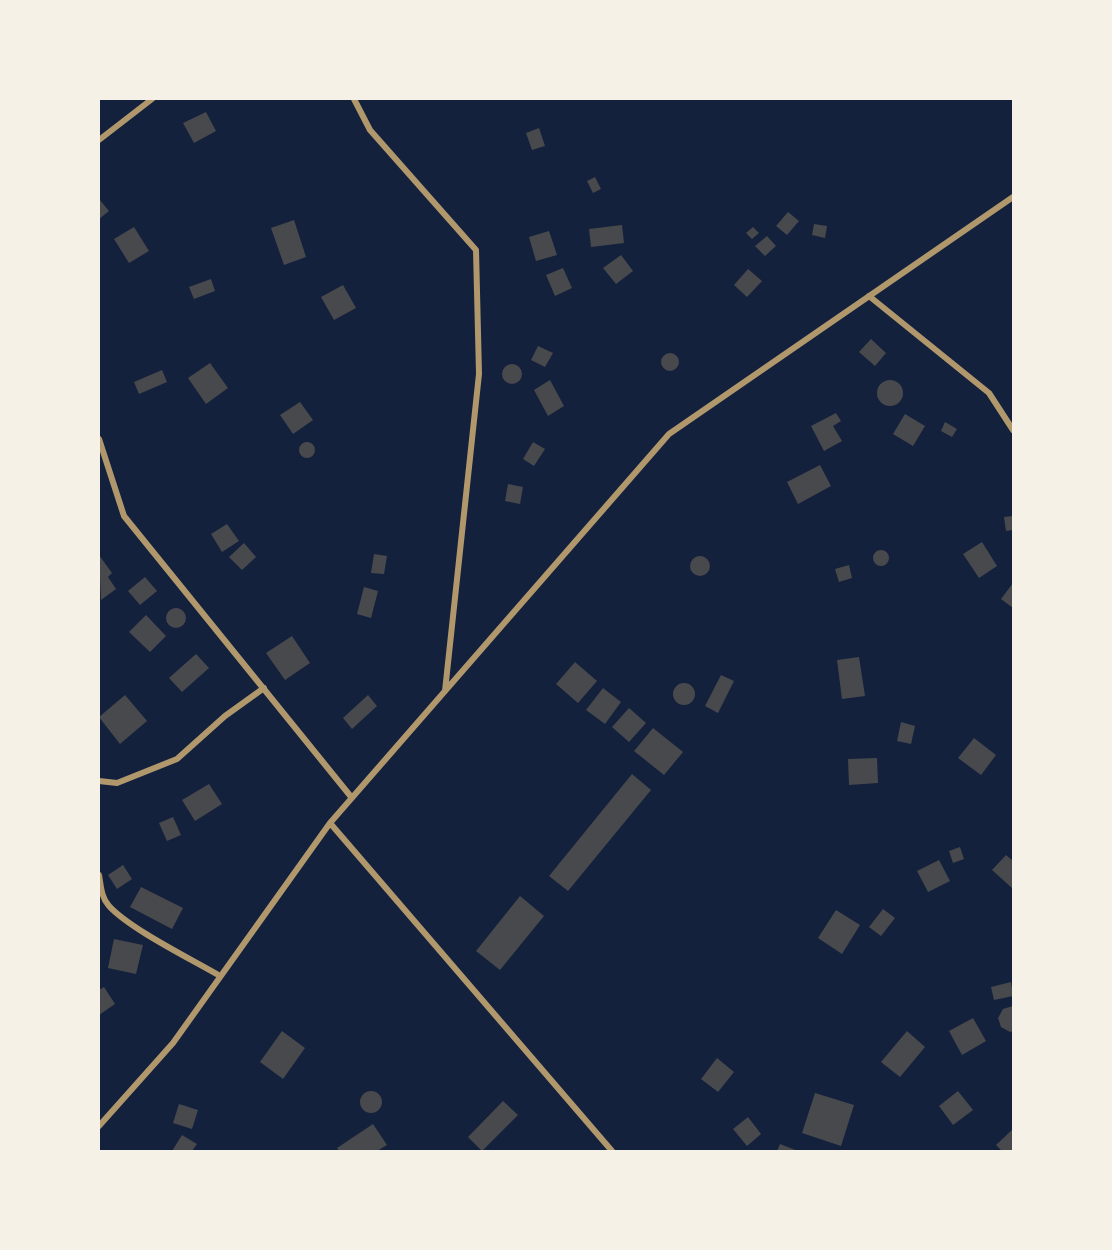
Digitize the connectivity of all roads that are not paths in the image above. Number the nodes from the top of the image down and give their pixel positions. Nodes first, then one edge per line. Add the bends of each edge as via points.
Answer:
1 (152, 99) edge
2 (354, 99) edge
3 (99, 140) edge
4 (1013, 197) edge
5 (869, 296) junction
6 (1013, 430) edge
7 (99, 438) edge
8 (264, 688) junction
9 (444, 692) junction
10 (99, 781) edge
11 (352, 798) junction
12 (330, 823) junction
13 (99, 875) edge
14 (220, 976) junction
15 (99, 1126) edge
16 (612, 1151) edge

1 - 3 street
2 - 9 street via 370,130 476,250 479,374
4 - 5 street
5 - 6 street via 989,393
5 - 9 street via 669,434
7 - 8 street via 124,516
8 - 10 street via 177,759 117,783
8 - 11 street
9 - 11 street
11 - 12 street
12 - 14 street
12 - 16 street
13 - 14 street via 108,905 126,920
14 - 15 street via 173,1042

